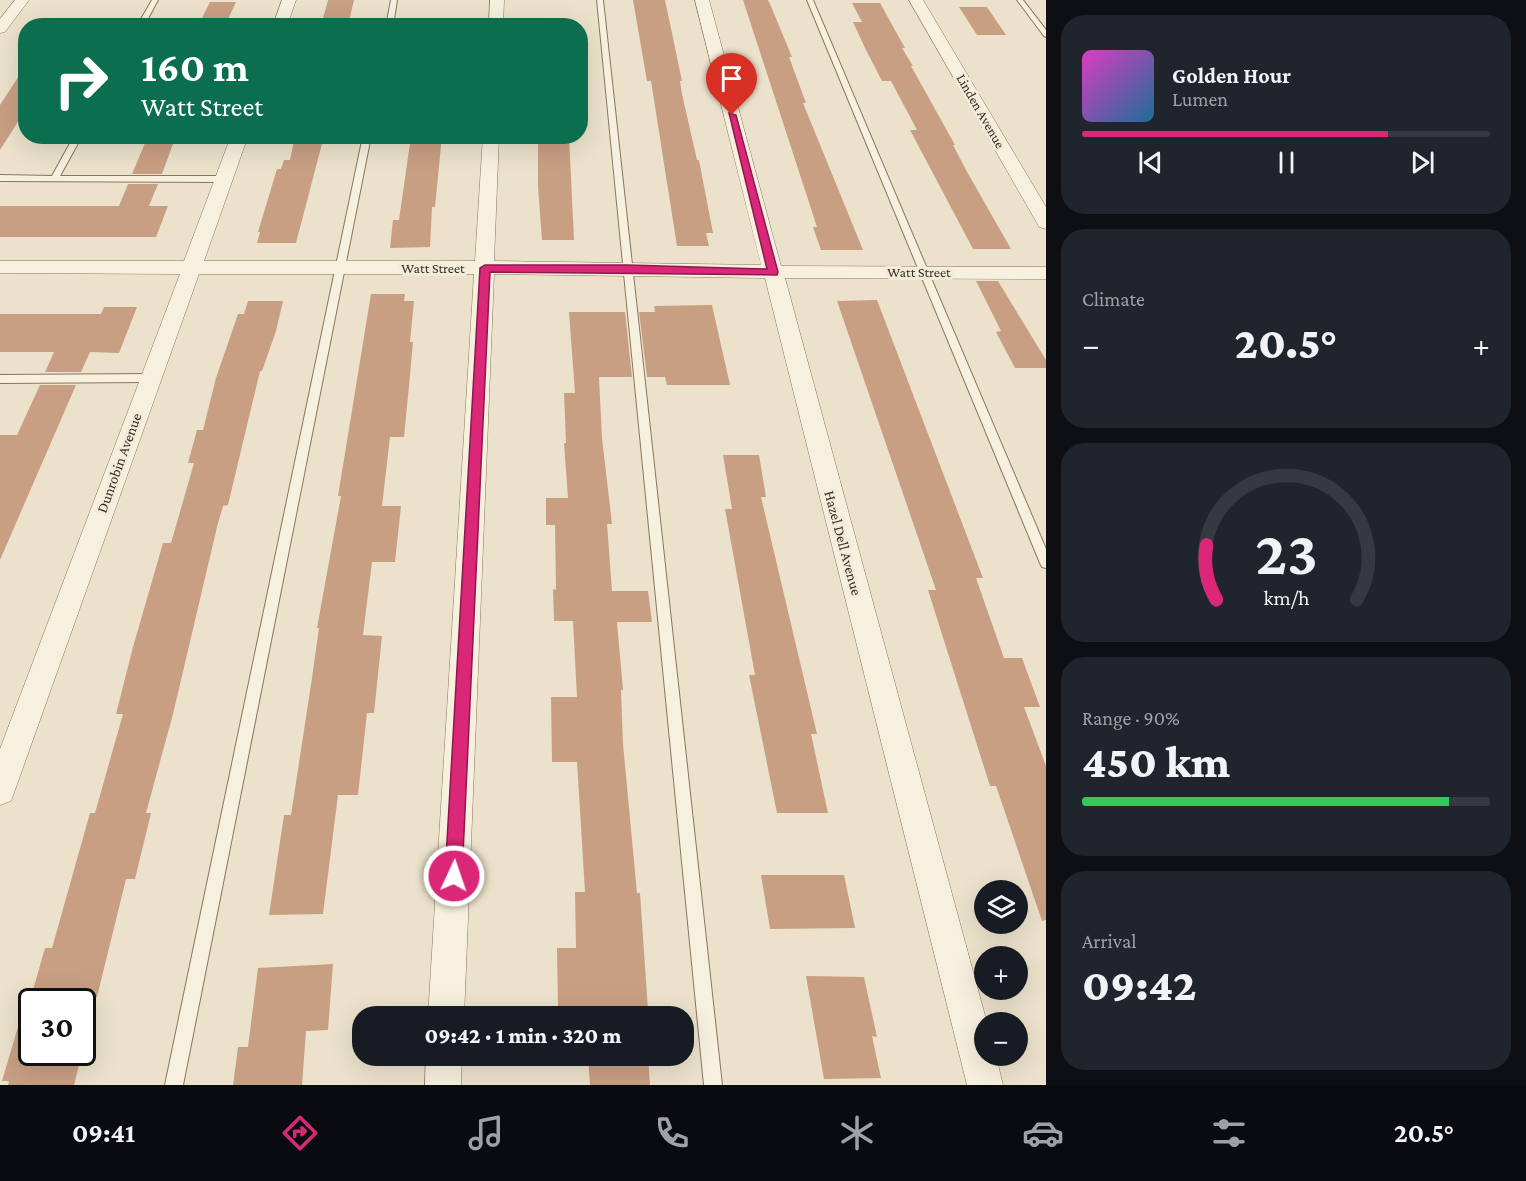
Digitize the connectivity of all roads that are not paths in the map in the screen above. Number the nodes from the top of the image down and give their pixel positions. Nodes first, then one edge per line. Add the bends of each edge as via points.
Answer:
1 (22, 0) edge
2 (155, 0) edge
3 (289, 0) edge
4 (394, 0) edge
5 (497, 0) edge
6 (600, 0) edge
7 (702, 0) edge
8 (810, 0) edge
9 (916, 0) edge
10 (1020, 0) edge
11 (145, 18) edge
12 (283, 18) edge
13 (391, 18) edge
14 (496, 18) edge
15 (0, 28) edge
16 (1046, 35) edge
17 (74, 144) edge
18 (237, 144) edge
19 (365, 144) edge
20 (490, 144) edge
21 (0, 178) edge
22 (54, 179) junction
23 (224, 179) junction
24 (1046, 223) edge
25 (0, 267) edge
26 (193, 268) junction
27 (340, 268) junction
28 (485, 268) junction
29 (628, 268) junction
30 (773, 272) junction
31 (924, 272) junction
32 (1046, 273) edge
33 (150, 378) junction
34 (0, 379) edge
35 (1046, 563) edge
36 (0, 790) edge
37 (447, 1006) edge
38 (444, 1066) edge
39 (174, 1085) edge
40 (443, 1085) edge
41 (713, 1085) edge
42 (985, 1085) edge

1 - 15 street
2 - 11 lane
3 - 12 street
4 - 13 lane
5 - 14 street
6 - 29 lane
7 - 30 street, Hazel Dell Avenue
8 - 31 lane
9 - 24 street, Linden Avenue
10 - 16 lane
17 - 22 lane
18 - 23 street, Dunrobin Avenue
19 - 27 lane
20 - 28 street
21 - 22 lane
22 - 23 lane
23 - 26 street, Dunrobin Avenue
25 - 26 street, Watt Street
26 - 27 street, Watt Street
26 - 33 street, Dunrobin Avenue
27 - 28 street, Watt Street
27 - 39 lane
28 - 29 street, Watt Street
28 - 37 street
29 - 30 street, Watt Street
29 - 41 lane
30 - 31 street, Watt Street
30 - 42 street, Hazel Dell Avenue
31 - 32 street, Watt Street
31 - 35 lane
33 - 34 lane
33 - 36 street, Dunrobin Avenue
38 - 40 street

